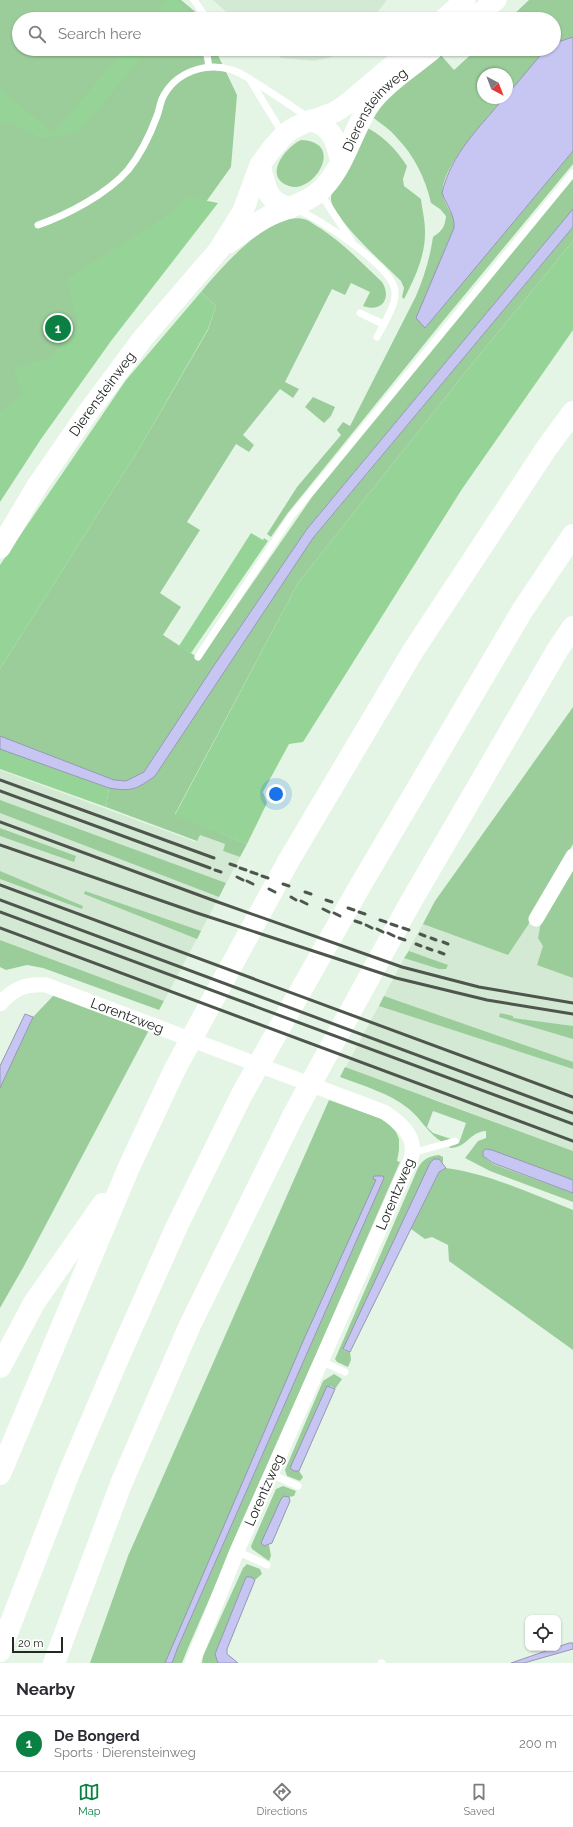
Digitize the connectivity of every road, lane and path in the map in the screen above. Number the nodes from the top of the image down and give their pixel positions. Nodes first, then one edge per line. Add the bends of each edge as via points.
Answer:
1 (194, 0) edge
2 (465, 0) edge
3 (496, 0) edge
4 (202, 12) edge
5 (452, 12) edge
6 (481, 12) edge
7 (207, 56) edge
8 (404, 56) edge
9 (424, 56) edge
10 (209, 67) junction
11 (248, 78) junction
12 (311, 120) junction
13 (284, 135) junction
14 (341, 162) junction
15 (260, 166) junction
16 (573, 173) edge
17 (319, 191) junction
18 (290, 208) junction
19 (38, 225) dead end
20 (353, 243) junction
21 (218, 251) junction
22 (360, 313) dead end
23 (383, 324) junction
24 (377, 337) dead end
25 (573, 412) edge
26 (573, 535) edge
27 (0, 548) edge
28 (573, 628) edge
29 (198, 657) dead end
30 (573, 856) edge
31 (536, 919) dead end
32 (0, 1004) edge
33 (455, 1141) dead end
34 (412, 1153) junction
35 (129, 1167) junction
36 (321, 1361) junction
37 (0, 1367) edge
38 (345, 1372) dead end
39 (0, 1474) edge
40 (271, 1474) junction
41 (298, 1486) dead end
42 (237, 1551) junction
43 (267, 1565) dead end
44 (70, 1621) junction
45 (0, 1651) edge
46 (54, 1663) edge
47 (59, 1663) edge
48 (192, 1663) edge

1 - 4 lane
2 - 5 main road
3 - 6 main road
7 - 10 lane
8 - 12 main road, Dierensteinweg via 347,104
9 - 14 main road, Dierensteinweg via 369,105
10 - 11 lane via 232,70
10 - 19 lane via 191,71 171,85 162,99 149,135 129,168 117,181 101,193
11 - 12 lane
11 - 13 lane
12 - 13 main road
12 - 14 main road via 323,125 334,136
13 - 15 main road
14 - 17 main road via 333,176
15 - 18 main road via 270,196 279,204
15 - 21 main road, Dierensteinweg via 243,211
16 - 29 lane via 292,515
17 - 18 main road
17 - 20 lane
18 - 20 lane via 309,214
18 - 21 main road, Dierensteinweg via 271,215
20 - 23 lane via 393,283 395,298
21 - 27 main road, Dierensteinweg via 144,338 88,412 37,486
22 - 23 lane
23 - 24 lane
25 - 35 highway via 546,448 413,651 289,860 175,1069
26 - 45 highway via 522,611 360,886 242,1094 177,1226 117,1361 69,1473
28 - 44 highway via 554,656 409,905 294,1114 187,1333 121,1484
30 - 31 street
32 - 34 street, Lorentzweg via 12,992 28,985 46,985 64,991 384,1112 406,1129 412,1142
33 - 34 lane
34 - 36 street, Lorentzweg
35 - 37 highway via 34,1303
35 - 39 highway
36 - 38 lane
36 - 40 street, Lorentzweg
40 - 41 lane
40 - 42 street, Lorentzweg
42 - 43 lane
42 - 48 street, Lorentzweg
44 - 46 highway
44 - 47 highway

